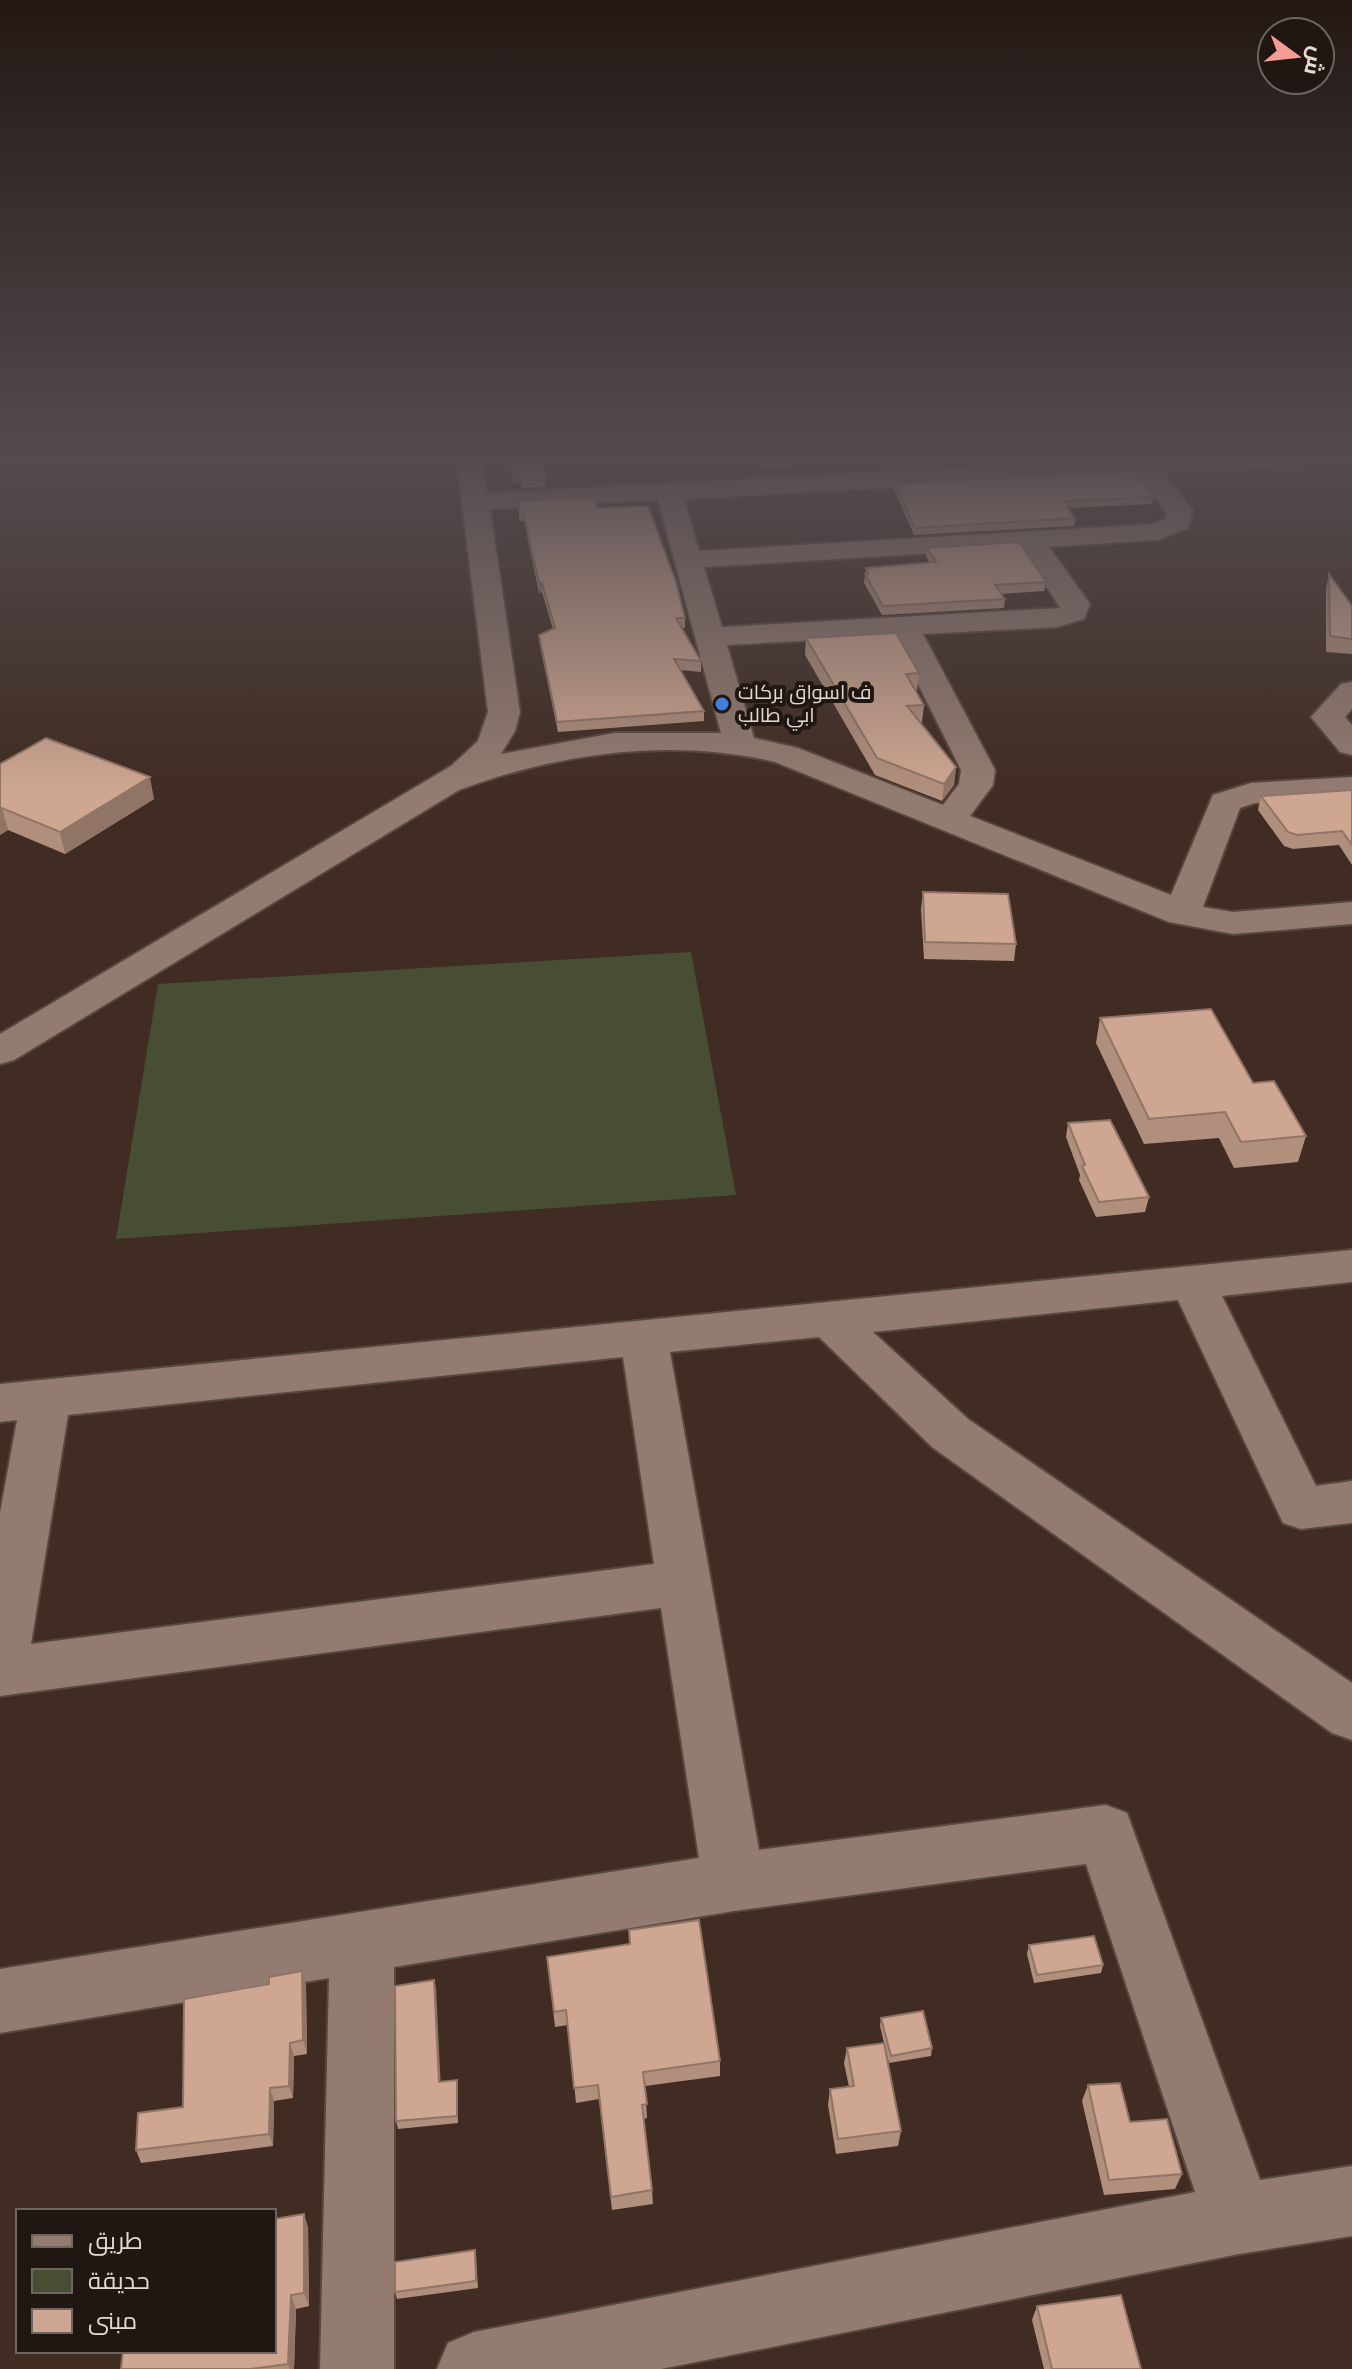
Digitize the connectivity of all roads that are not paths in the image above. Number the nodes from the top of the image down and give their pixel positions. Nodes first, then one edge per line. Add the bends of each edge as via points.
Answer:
1 (484, 568) edge
2 (689, 568) edge
3 (1050, 568) edge
4 (904, 626) junction
5 (708, 637) junction
6 (1352, 691) edge
7 (502, 725) junction
8 (740, 744) junction
9 (1352, 745) edge
10 (550, 749) junction
11 (446, 783) junction
12 (1352, 787) edge
13 (949, 821) junction
14 (1352, 913) edge
15 (1182, 914) junction
16 (0, 1051) edge
17 (1352, 1266) edge
18 (1192, 1281) junction
19 (830, 1319) junction
20 (644, 1339) junction
21 (23, 1401) edge
22 (1352, 1502) edge
23 (682, 1583) junction
24 (0, 1663) edge
25 (0, 1672) edge
26 (1349, 1718) edge
27 (734, 1882) junction
28 (362, 1942) junction
29 (0, 2001) edge
30 (1352, 2201) edge
31 (1239, 2219) junction
32 (357, 2369) edge
33 (474, 2369) edge

1 - 7 street
2 - 5 street
3 - 4 street via 1075,604 1074,613
4 - 5 street
4 - 13 street via 978,770 976,785
5 - 8 street
6 - 9 street via 1327,717
7 - 10 street via 521,739
7 - 11 street via 489,749
8 - 10 street via 681,741
8 - 13 street via 786,755
10 - 11 street
11 - 16 street
12 - 15 street via 1251,793 1225,802
13 - 15 street
14 - 15 street via 1233,923
17 - 18 street
18 - 19 street
18 - 22 street via 1301,1508
19 - 20 street
19 - 26 street via 950,1433
20 - 21 street
20 - 23 street
21 - 24 street
23 - 25 street
23 - 27 street
27 - 28 street
27 - 31 street via 1106,1833
28 - 29 street
28 - 32 street
30 - 31 street
31 - 33 street

